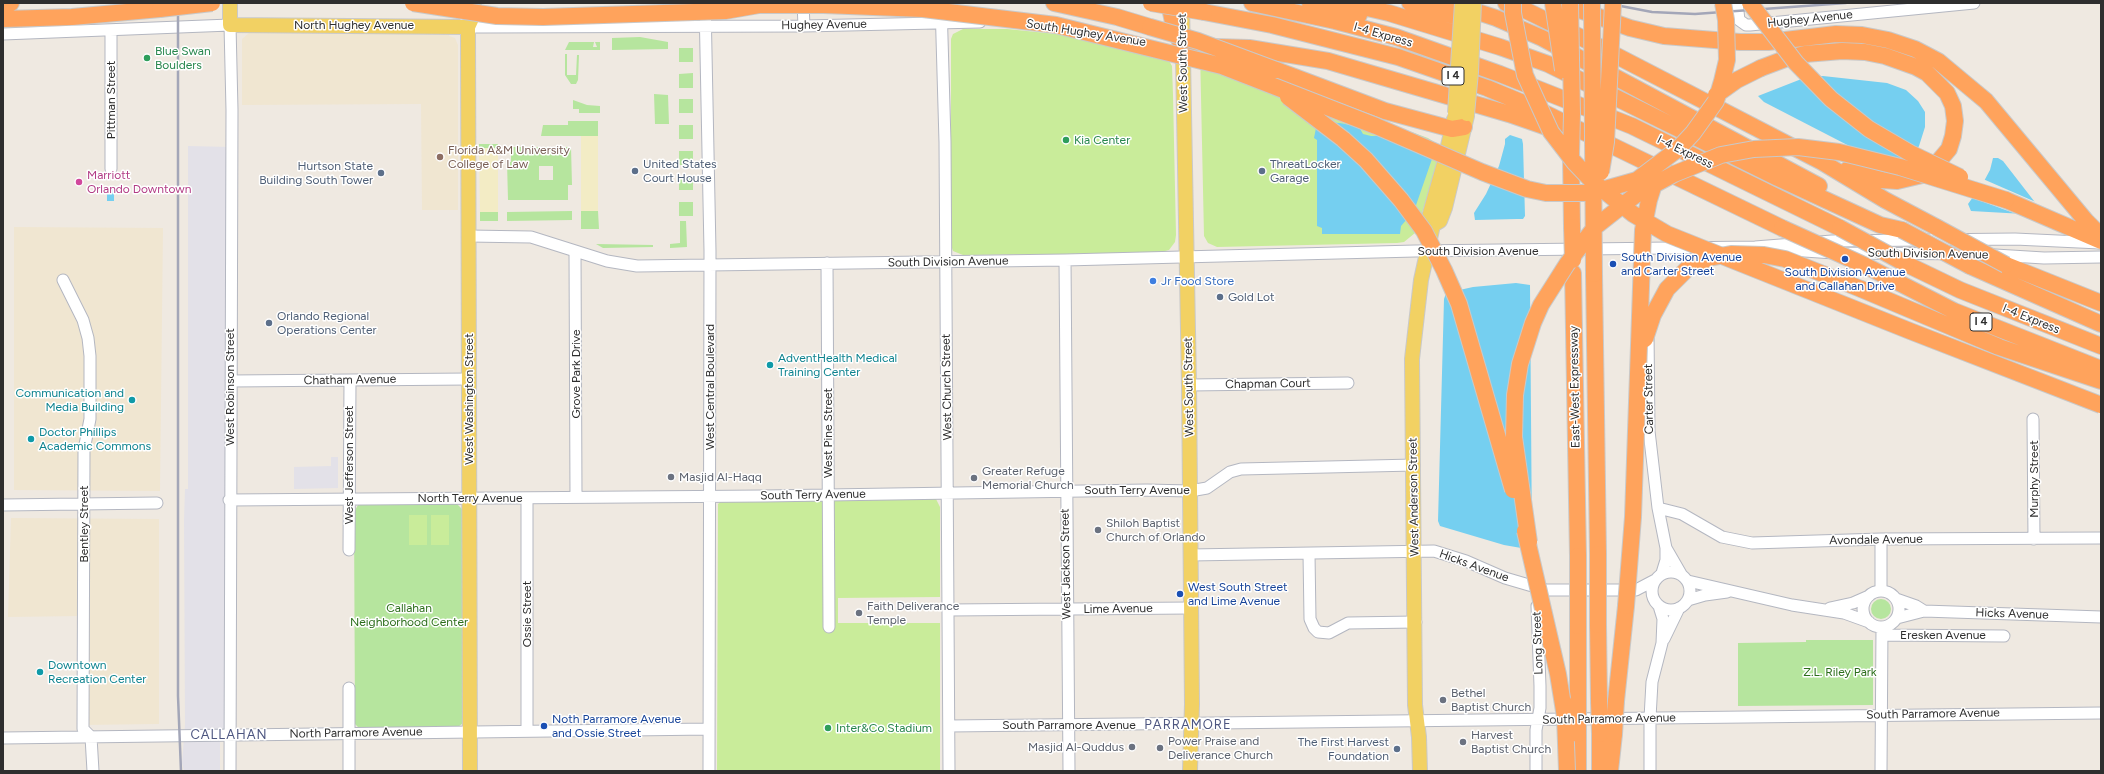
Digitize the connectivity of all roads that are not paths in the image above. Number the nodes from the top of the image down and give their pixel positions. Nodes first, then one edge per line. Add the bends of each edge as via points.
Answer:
1 (3, 3) edge
2 (11, 3) edge
3 (212, 3) edge
4 (230, 3) edge
5 (413, 3) edge
6 (463, 3) edge
7 (474, 3) edge
8 (705, 3) edge
9 (803, 3) edge
10 (941, 3) edge
11 (1054, 3) edge
12 (1148, 3) edge
13 (1151, 3) edge
14 (1169, 3) edge
15 (1182, 3) edge
16 (1252, 3) edge
17 (1310, 3) edge
18 (1346, 3) edge
19 (1410, 3) edge
20 (1450, 3) edge
21 (1474, 3) edge
22 (1506, 3) edge
23 (1513, 3) edge
24 (1553, 3) edge
25 (1560, 3) edge
26 (1570, 3) edge
27 (1592, 3) edge
28 (1613, 3) edge
29 (1723, 3) edge
30 (1737, 3) edge
31 (1750, 3) edge
32 (1974, 3) edge
33 (752, 4) edge
34 (1945, 4) edge
35 (1465, 14) edge
36 (3, 19) edge
37 (942, 23) junction
38 (230, 26) junction
39 (705, 26) junction
40 (804, 26) junction
41 (468, 27) junction
42 (111, 30) junction
43 (3, 34) edge
44 (1182, 46) junction
45 (1274, 78) junction
46 (1572, 114) junction
47 (1460, 121) junction
48 (1632, 126) junction
49 (1822, 162) junction
50 (111, 169) dead end
51 (1686, 183) junction
52 (2006, 200) junction
53 (1871, 218) junction
54 (1594, 228) junction
55 (469, 236) junction
56 (2101, 236) edge
57 (2101, 242) edge
58 (1755, 247) junction
59 (1648, 249) junction
60 (575, 251) junction
61 (1427, 251) junction
62 (1185, 256) junction
63 (2101, 257) edge
64 (1065, 260) junction
65 (945, 262) junction
66 (827, 263) junction
67 (710, 264) junction
68 (63, 280) dead end
69 (2101, 303) edge
70 (2100, 323) edge
71 (2101, 346) edge
72 (1639, 366) junction
73 (2101, 369) edge
74 (469, 379) junction
75 (350, 380) junction
76 (2101, 381) edge
77 (231, 382) junction
78 (1348, 383) dead end
79 (1189, 384) junction
80 (2101, 405) edge
81 (2033, 419) dead end
82 (1414, 464) junction
83 (1066, 491) junction
84 (1190, 491) junction
85 (948, 494) junction
86 (828, 495) junction
87 (710, 496) junction
88 (576, 497) junction
89 (469, 498) junction
90 (527, 498) junction
91 (349, 499) junction
92 (230, 500) junction
93 (84, 503) junction
94 (157, 503) dead end
95 (3, 505) edge
96 (1658, 508) junction
97 (2101, 538) edge
98 (2034, 539) junction
99 (1881, 540) junction
100 (1529, 542) junction
101 (1666, 548) junction
102 (349, 550) dead end
103 (1415, 552) junction
104 (1309, 554) junction
105 (1190, 555) junction
106 (1658, 577) junction
107 (1685, 578) junction
108 (1535, 588) junction
109 (1636, 590) junction
110 (1881, 591) junction
111 (1729, 592) junction
112 (1869, 596) junction
113 (1896, 599) junction
114 (1688, 600) junction
115 (1657, 603) junction
116 (1191, 608) junction
117 (1679, 608) junction
118 (1067, 609) junction
119 (1825, 609) junction
120 (949, 610) junction
121 (1924, 611) junction
122 (2101, 617) edge
123 (1897, 618) junction
124 (1416, 622) junction
125 (1869, 622) junction
126 (829, 627) dead end
127 (1882, 631) junction
128 (2004, 636) dead end
129 (1662, 643) junction
130 (349, 688) dead end
131 (2101, 712) edge
132 (1881, 716) junction
133 (1650, 718) junction
134 (1538, 720) junction
135 (1417, 721) junction
136 (1191, 724) junction
137 (1068, 725) junction
138 (949, 726) junction
139 (709, 729) junction
140 (527, 731) junction
141 (470, 732) junction
142 (349, 733) junction
143 (230, 734) junction
144 (1607, 734) junction
145 (91, 737) junction
146 (3, 738) edge
147 (93, 771) edge
148 (230, 771) edge
149 (350, 771) edge
150 (470, 771) edge
151 (709, 771) edge
152 (949, 771) edge
153 (1069, 771) edge
154 (1190, 771) edge
155 (1420, 771) edge
156 (1536, 771) edge
157 (1567, 771) edge
158 (1578, 771) edge
159 (1600, 771) edge
160 (1610, 771) edge
161 (1650, 771) edge
162 (1881, 771) edge

1 - 2 highway
3 - 36 highway, bridge via 72,17
4 - 38 main road, West Robinson Street
5 - 33 highway, bridge via 497,16 543,17 725,11
6 - 41 street, West Washington Street via 463,14
7 - 41 main road, West Washington Street via 474,14
8 - 39 street, West Central Boulevard
9 - 40 street
10 - 37 street, West Church Street
11 - 45 highway, bridge via 1117,17 1198,41
12 - 13 highway, I 4
13 - 51 highway, I 4, bridge via 1272,25 1398,58 1487,88 1541,111
14 - 44 highway via 1174,27
15 - 44 main road, West South Street
16 - 48 highway, I-4 Express via 1396,37 1450,55
17 - 48 highway via 1389,23 1454,44
18 - 53 highway via 1389,13 1548,64 1771,175
19 - 35 highway
20 - 53 highway via 1496,18 1542,38
21 - 35 main road, West Anderson Street, bridge
22 - 49 highway via 1527,11
23 - 80 highway, bridge via 1525,75 1551,132 1592,181 1633,214 1667,234
24 - 46 highway, bridge
25 - 56 highway via 1630,28 1664,36 1768,42 1836,34 1862,35 1914,49 1938,61 1986,101
26 - 46 highway, East-West Expressway, bridge
27 - 54 highway, East-West Expressway, bridge
28 - 54 highway, bridge via 1606,142
29 - 45 highway, bridge via 1727,60 1716,101 1678,149 1652,170 1619,187 1591,193 1546,193 1527,189 1376,126
30 - 34 street, Hughey Avenue via 1738,17 1743,23 1750,25
31 - 52 highway, bridge via 1796,63 1831,99 1869,129 1910,153
32 - 34 street, Hughey Avenue
33 - 45 highway, bridge via 923,9 1056,26
35 - 47 main road, West Anderson Street, bridge
37 - 40 street, Hughey Avenue
37 - 44 street, South Hughey Avenue via 1037,23 1134,42
37 - 65 street, West Church Street
38 - 41 main road, North Hughey Avenue
38 - 42 street, North Hughey Avenue
38 - 77 street, West Robinson Street
39 - 40 street, Hughey Avenue
39 - 41 street, North Hughey Avenue
39 - 67 street, West Central Boulevard
41 - 55 main road, West Washington Street
42 - 43 street, North Hughey Avenue
42 - 50 street, Pittman Street
44 - 51 highway via 1249,48 1328,61 1510,114
44 - 62 main road, West South Street
45 - 47 highway via 1385,111
45 - 100 highway, bridge via 1366,160 1402,200 1424,231 1459,304
46 - 158 highway, East-West Expressway, bridge
47 - 61 main road, West Anderson Street via 1429,217 1433,225
48 - 71 highway, I-4 Express, bridge via 1960,290
49 - 69 highway, bridge via 1885,200 2006,265
49 - 72 highway, bridge via 1882,180 1897,181 1922,175 1941,160 1949,149 1953,136 1953,106 1947,93 1928,74 1916,67 1885,56 1842,51 1805,54 1785,59 1761,68 1722,90 1695,114 1680,132 1657,176 1649,200 1643,230
51 - 73 highway, I 4, bridge via 1866,266 1954,311
52 - 57 highway
52 - 100 highway, bridge via 1900,167 1839,152 1798,148 1754,149 1721,156 1674,174 1636,194 1595,228 1567,264 1533,323 1520,364 1515,395 1514,437
53 - 70 highway, I-4 Express, bridge via 1902,230 1970,266
54 - 144 highway, East-West Expressway, bridge via 1599,701
55 - 60 street, South Division Avenue via 530,237
55 - 74 main road, West Washington Street
57 - 58 street, South Division Avenue via 1975,239 1832,241
58 - 59 street, South Division Avenue
58 - 63 street, South Division Avenue via 1834,253
59 - 61 street, South Division Avenue
59 - 96 street, Carter Street via 1650,431
60 - 67 street, South Division Avenue via 637,266
60 - 88 street, Grove Park Drive
61 - 62 street, South Division Avenue
61 - 82 main road, West Anderson Street via 1412,359
62 - 64 street, South Division Avenue
62 - 79 main road, West South Street
64 - 65 street, South Division Avenue
64 - 83 street, West Jackson Street
65 - 66 street, South Division Avenue
65 - 85 street, West Church Street
66 - 67 street, South Division Avenue
66 - 86 street, West Pine Street
67 - 87 street, West Central Boulevard
68 - 93 street, Bentley Street via 83,320 90,356 90,420 84,450
72 - 76 highway, bridge via 1647,331 1667,290 1687,269 1709,258 1731,254 1764,254 1785,258 1999,347
72 - 144 highway, bridge via 1633,517 1626,606 1616,701
74 - 75 street, Chatham Avenue
74 - 89 main road, West Washington Street
75 - 77 street, Chatham Avenue
75 - 91 street, West Jefferson Street
77 - 92 street, West Robinson Street
78 - 79 street, Chapman Court
79 - 84 main road, West South Street
81 - 98 street, Murphy Street
82 - 84 street, South Terry Avenue via 1241,469 1230,472 1207,488
82 - 103 main road, West Anderson Street
83 - 84 street, South Terry Avenue
83 - 85 street, South Terry Avenue
83 - 118 street, West Jackson Street
84 - 105 main road, West South Street
85 - 86 street, South Terry Avenue
85 - 120 street, West Church Street
86 - 87 street, South Terry Avenue
86 - 126 street, West Pine Street
87 - 88 street, North Terry Avenue
87 - 139 street, West Central Boulevard
88 - 90 street, North Terry Avenue
89 - 90 street, North Terry Avenue
89 - 91 street, North Terry Avenue
89 - 141 main road, West Washington Street
90 - 140 street, Ossie Street
91 - 92 street, North Terry Avenue
91 - 102 street, West Jefferson Street
92 - 143 street, West Robinson Street
93 - 94 street
93 - 95 street
93 - 145 street, Bentley Street via 83,729
96 - 99 street, Avondale Avenue via 1682,514 1708,531 1735,541 1752,543
96 - 101 street, Carter Street
97 - 98 street, Avondale Avenue
98 - 99 street, Avondale Avenue
99 - 110 street
100 - 157 highway, bridge via 1565,716
101 - 106 street, Carter Street via 1666,560
101 - 107 street, Carter Street
103 - 104 street, Hicks Avenue
103 - 108 street, Hicks Avenue via 1434,551 1448,555
103 - 124 main road, West Anderson Street
104 - 105 street, Hicks Avenue
104 - 124 street via 1310,615 1314,628 1324,633 1348,623
105 - 116 main road, West South Street
106 - 107 street via 1674,571
106 - 109 street, Hicks Avenue
106 - 115 street via 1652,590
107 - 111 street
107 - 114 street via 1690,592
108 - 109 street, Hicks Avenue via 1561,591
108 - 134 street, Long Street via 1540,686
109 - 115 street, Hicks Avenue
110 - 112 street
110 - 113 street
111 - 114 street
111 - 119 street
112 - 119 street via 1853,603
112 - 125 street via 1864,603 1863,611
113 - 121 street, Hicks Avenue
113 - 123 street via 1899,609
114 - 117 street
115 - 117 street via 1670,610
115 - 129 street via 1663,619
116 - 118 street, Lime Avenue
116 - 136 main road, West South Street
117 - 129 street
118 - 120 street, Lime Avenue
118 - 137 street, West Jackson Street
119 - 125 street
120 - 138 street, West Church Street
121 - 122 street, Hicks Avenue
121 - 123 street, Hicks Avenue
123 - 127 street
124 - 135 main road, West Anderson Street
125 - 127 street
127 - 128 street, Eresken Avenue
127 - 132 street
129 - 133 street via 1652,682
130 - 142 street
131 - 132 street, South Parramore Avenue
132 - 133 street, South Parramore Avenue
132 - 162 street
133 - 134 street, South Parramore Avenue
133 - 161 street
134 - 135 street, South Parramore Avenue
134 - 156 street, Long Street
135 - 136 street, South Parramore Avenue
135 - 155 main road, West Anderson Street
136 - 137 street, South Parramore Avenue
136 - 154 main road, West South Street
137 - 138 street, South Parramore Avenue
137 - 153 street, West Jackson Street
138 - 152 street, West Church Street
139 - 140 street, North Parramore Avenue
139 - 151 street, West Central Boulevard
140 - 141 street, North Parramore Avenue
141 - 142 street, North Parramore Avenue
141 - 150 main road, West Washington Street
142 - 143 street, North Parramore Avenue
142 - 149 street
143 - 145 street, North Parramore Avenue
143 - 148 street, West Robinson Street
144 - 159 highway, East-West Expressway
144 - 160 highway
145 - 146 street, North Parramore Avenue
145 - 147 street, Bentley Street

